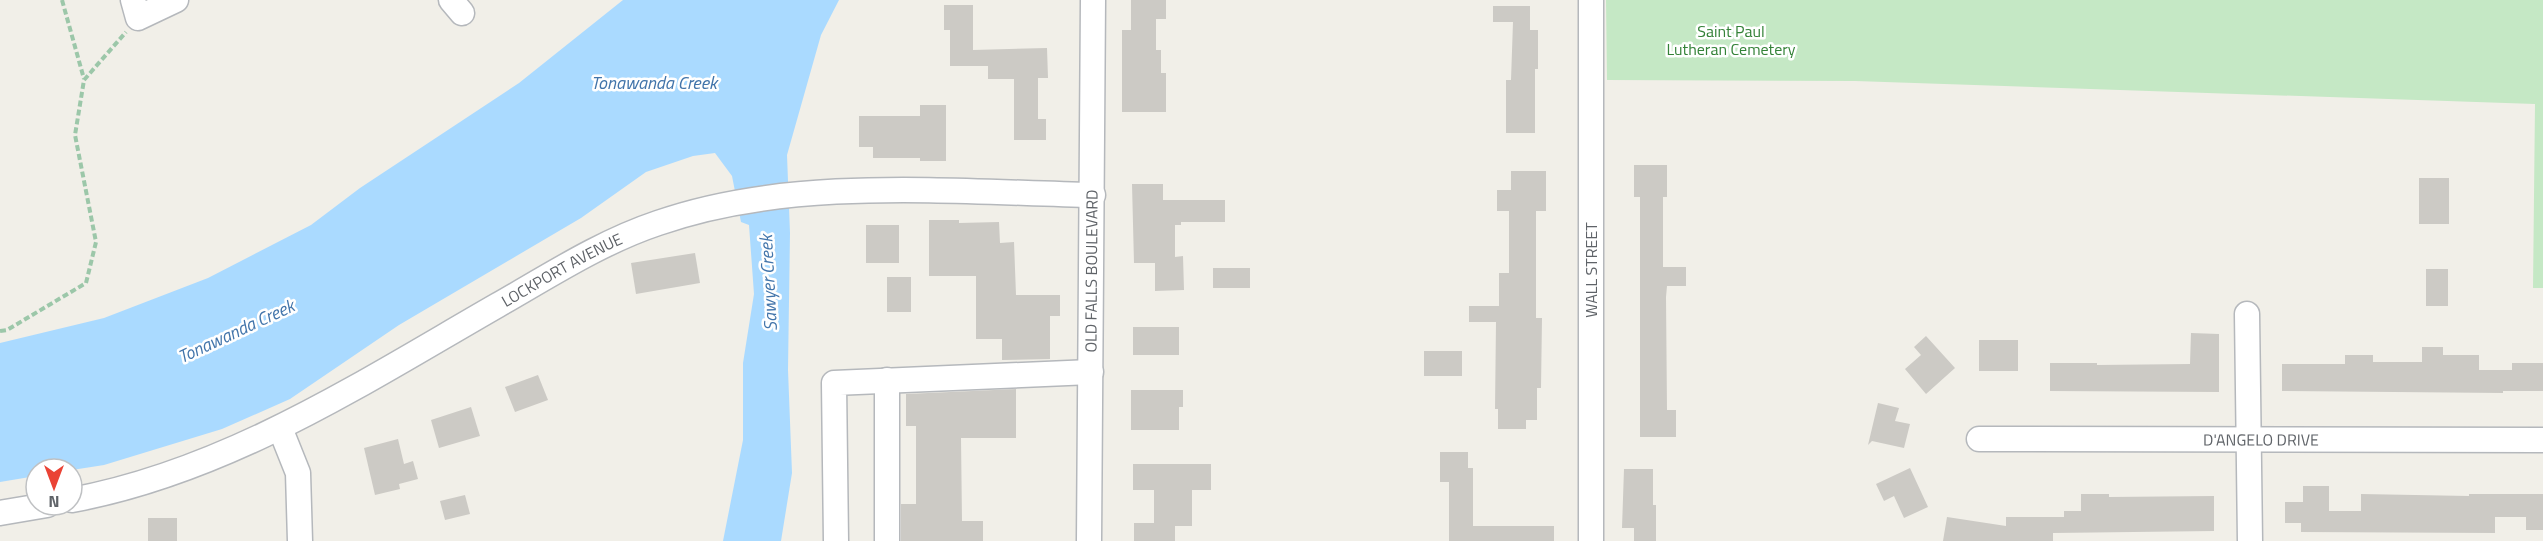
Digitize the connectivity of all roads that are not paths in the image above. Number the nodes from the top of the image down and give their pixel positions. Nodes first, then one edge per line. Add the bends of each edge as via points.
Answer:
1 (176, 0) edge
2 (1093, 0) edge
3 (1590, 0) edge
4 (136, 9) edge
5 (1092, 195) junction
6 (2247, 314) dead end
7 (1091, 372) junction
8 (887, 380) junction
9 (280, 428) junction
10 (2249, 438) junction
11 (1979, 439) dead end
12 (2543, 440) edge
13 (84, 497) edge
14 (24, 509) edge
15 (0, 513) edge
16 (300, 541) edge
17 (836, 541) edge
18 (887, 541) edge
19 (1089, 541) edge
20 (1591, 541) edge
21 (2250, 541) edge

1 - 4 street
2 - 5 street, OLD FALLS BOULEVARD
3 - 20 street, WALL STREET
5 - 7 street, OLD FALLS BOULEVARD
5 - 9 street, LOCKPORT AVENUE via 849,190 726,205 673,218 607,245
6 - 10 street
7 - 8 street
7 - 19 street, OLD FALLS BOULEVARD
8 - 17 street via 834,383
8 - 18 street
9 - 13 street, LOCKPORT AVENUE via 196,465
9 - 16 street via 298,473
10 - 11 street, D'ANGELO DRIVE
10 - 12 street, D'ANGELO DRIVE
10 - 21 street
14 - 15 street

